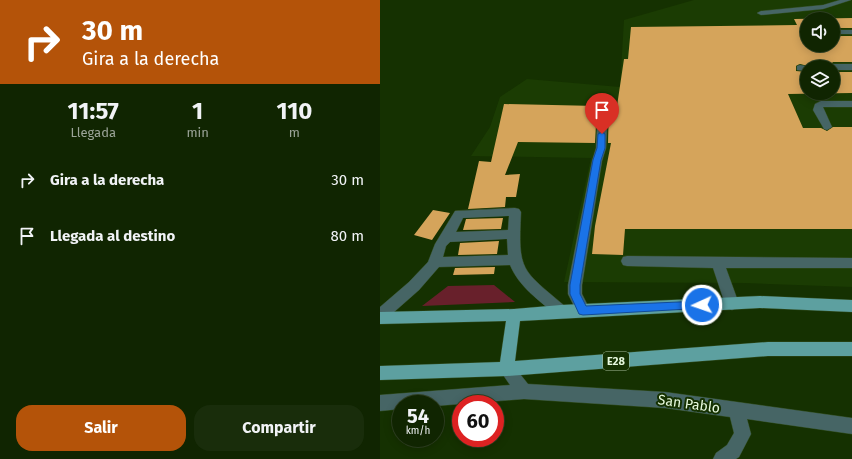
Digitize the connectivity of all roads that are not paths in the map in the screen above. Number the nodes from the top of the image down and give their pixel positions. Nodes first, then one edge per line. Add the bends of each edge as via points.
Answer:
1 (848, 0) edge
2 (761, 13) dead end
3 (840, 32) edge
4 (852, 32) edge
5 (840, 67) edge
6 (852, 67) edge
7 (852, 104) edge
8 (603, 107) dead end
9 (827, 127) dead end
10 (514, 234) junction
11 (447, 237) junction
12 (515, 260) junction
13 (627, 261) dead end
14 (434, 262) junction
15 (718, 263) junction
16 (852, 263) edge
17 (732, 304) junction
18 (852, 306) edge
19 (583, 310) junction
20 (561, 311) junction
21 (514, 315) junction
22 (380, 317) edge
23 (852, 349) edge
24 (507, 369) junction
25 (380, 373) edge
26 (524, 391) junction
27 (380, 403) edge
28 (736, 411) junction
29 (852, 426) edge
30 (722, 459) edge

1 - 2 street via 823,7
3 - 4 street
5 - 6 street
7 - 9 street via 818,106
8 - 19 street via 601,148 575,285 575,294
10 - 11 street
10 - 11 street via 515,212 459,214
10 - 12 street
11 - 14 street via 441,244
12 - 14 street
12 - 20 street via 520,274
13 - 15 street
14 - 22 street via 414,286
15 - 16 street
15 - 17 street
17 - 18 main road via 760,302
17 - 19 main road
19 - 20 main road
20 - 21 main road
21 - 22 main road
21 - 24 main road
23 - 24 main road, E28 via 768,349
24 - 25 main road, E28
24 - 26 street
26 - 27 street, San Pablo
26 - 28 street, San Pablo via 665,400
28 - 29 street, San Pablo
28 - 30 street via 743,434 733,451

